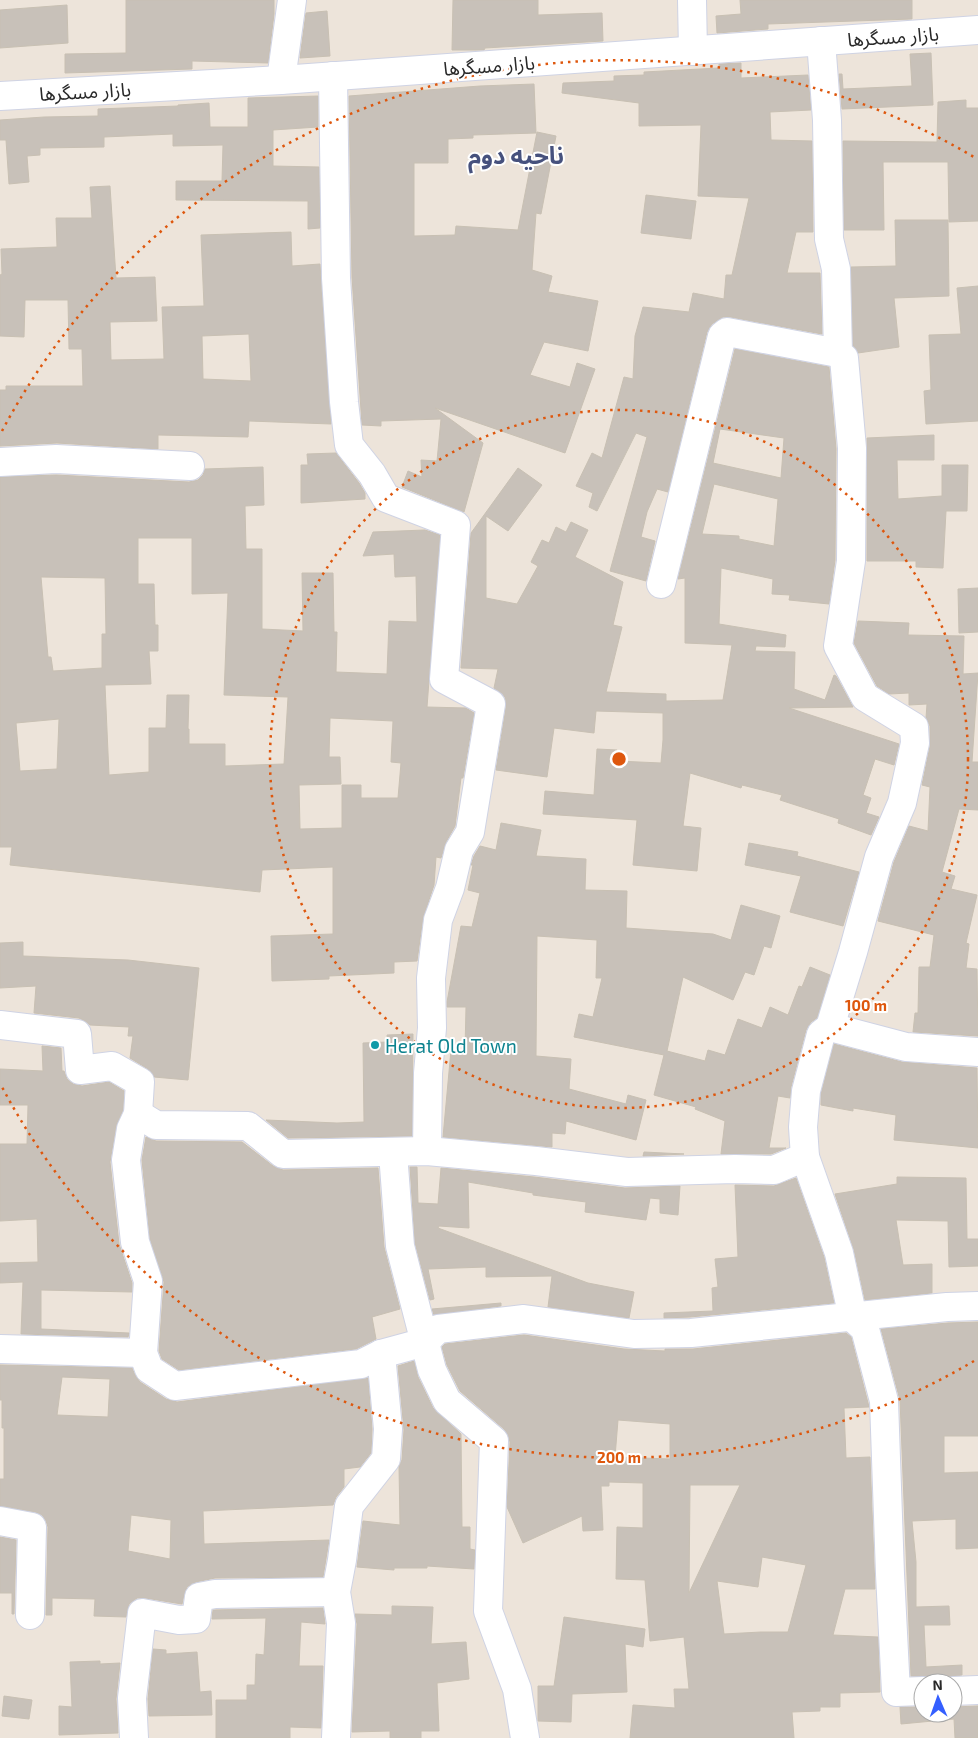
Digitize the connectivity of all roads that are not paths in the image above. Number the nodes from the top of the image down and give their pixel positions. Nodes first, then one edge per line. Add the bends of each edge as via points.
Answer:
1 (292, 0) edge
2 (692, 0) edge
3 (978, 30) edge
4 (821, 42) junction
5 (693, 51) junction
6 (333, 76) junction
7 (281, 80) junction
8 (0, 96) edge
9 (838, 353) junction
10 (0, 462) edge
11 (190, 466) dead end
12 (661, 584) dead end
13 (0, 1025) edge
14 (830, 1027) junction
15 (978, 1052) edge
16 (138, 1114) junction
17 (427, 1151) junction
18 (393, 1153) junction
19 (805, 1157) junction
20 (978, 1306) edge
21 (853, 1318) junction
22 (425, 1342) junction
23 (0, 1349) edge
24 (143, 1353) junction
25 (381, 1354) junction
26 (0, 1521) edge
27 (336, 1592) junction
28 (30, 1615) dead end
29 (978, 1690) edge
30 (913, 1691) edge
31 (963, 1691) edge
32 (134, 1738) edge
33 (336, 1738) edge
34 (525, 1738) edge

1 - 7 street
2 - 5 street
3 - 4 street, بازار مسگرها
4 - 5 street, بازار مسگرها
4 - 9 street via 830,239 836,269
5 - 6 street, بازار مسگرها
6 - 7 street, بازار مسگرها
6 - 17 street via 336,278 349,445 386,498 456,525 444,679 490,704 470,832 459,850 438,920 431,978
7 - 8 street, بازار مسگرها
9 - 12 street via 726,332 722,336
9 - 14 street via 844,358 852,448 851,561 838,646 865,697 914,727 915,743 902,803 879,857
10 - 11 street via 56,460
13 - 16 street via 77,1034 80,1070 112,1066 140,1082
14 - 15 street via 906,1047
14 - 19 street via 821,1034 806,1091 802,1127
16 - 18 street via 156,1125 248,1126 283,1154
16 - 24 street via 131,1129 126,1160 135,1242 148,1281
17 - 18 street
17 - 19 street via 627,1172 774,1170
18 - 22 street via 400,1246
19 - 21 street via 839,1253
20 - 21 street
21 - 22 street via 691,1333 634,1334 524,1320 438,1329
21 - 30 street via 865,1328 884,1401 896,1692
22 - 25 street
22 - 34 street via 432,1370 447,1401 494,1442 488,1611 517,1689
23 - 24 street
24 - 25 street via 149,1369 175,1386 361,1364
25 - 27 street via 388,1428 386,1459 349,1506
26 - 28 street via 32,1527
27 - 32 street via 199,1597 196,1619 179,1620 142,1613 132,1698
27 - 33 street via 341,1623
29 - 31 street

